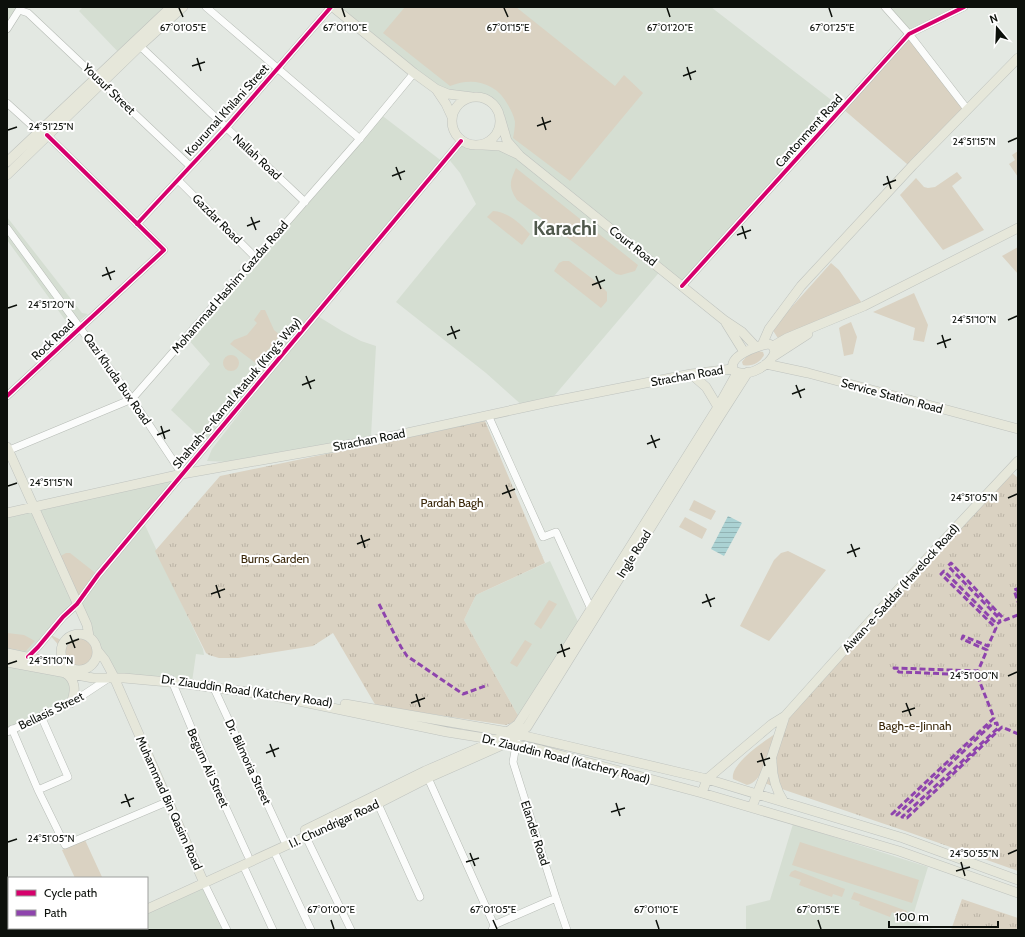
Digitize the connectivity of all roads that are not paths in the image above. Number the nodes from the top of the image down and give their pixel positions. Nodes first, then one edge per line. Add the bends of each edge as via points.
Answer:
1 (171, 7) edge
2 (183, 7) edge
3 (206, 7) edge
4 (332, 7) edge
5 (885, 7) edge
6 (964, 7) edge
7 (31, 10) edge
8 (7, 29) edge
9 (909, 34) junction
10 (140, 46) junction
11 (1018, 58) edge
12 (277, 68) junction
13 (414, 73) junction
14 (99, 80) junction
15 (436, 89) junction
16 (476, 97) junction
17 (7, 103) edge
18 (967, 109) junction
19 (452, 117) junction
20 (500, 117) junction
21 (226, 128) junction
22 (43, 133) junction
23 (360, 139) junction
24 (461, 141) junction
25 (483, 145) junction
26 (520, 156) junction
27 (7, 162) edge
28 (190, 166) junction
29 (7, 175) edge
30 (178, 180) junction
31 (305, 202) junction
32 (137, 224) junction
33 (7, 228) edge
34 (1018, 228) edge
35 (256, 258) junction
36 (682, 286) junction
37 (724, 320) junction
38 (823, 324) junction
39 (81, 328) junction
40 (759, 346) junction
41 (774, 346) junction
42 (744, 352) junction
43 (774, 356) junction
44 (766, 364) junction
45 (734, 371) junction
46 (748, 372) junction
47 (691, 374) junction
48 (7, 396) edge
49 (132, 399) junction
50 (718, 407) junction
51 (488, 415) junction
52 (1018, 429) edge
53 (8, 450) edge
54 (1018, 461) edge
55 (182, 474) junction
56 (34, 507) junction
57 (7, 513) edge
58 (77, 604) junction
59 (591, 609) junction
60 (89, 636) junction
61 (98, 650) junction
62 (7, 653) edge
63 (28, 657) junction
64 (7, 662) edge
65 (70, 670) junction
66 (112, 677) junction
67 (171, 681) junction
68 (213, 686) junction
69 (71, 703) junction
70 (41, 716) junction
71 (785, 716) junction
72 (10, 731) edge
73 (508, 732) junction
74 (518, 734) junction
75 (498, 740) junction
76 (511, 744) junction
77 (772, 756) junction
78 (428, 778) junction
79 (707, 779) junction
80 (38, 790) junction
81 (702, 793) junction
82 (757, 794) junction
83 (169, 801) junction
84 (784, 802) junction
85 (378, 804) junction
86 (752, 807) junction
87 (306, 837) junction
88 (284, 840) junction
89 (274, 851) junction
90 (246, 861) junction
91 (203, 880) junction
92 (1018, 880) edge
93 (1018, 893) edge
94 (420, 897) dead end
95 (556, 898) junction
96 (148, 903) edge
97 (148, 908) edge
98 (493, 928) edge
99 (227, 930) edge
100 (273, 930) edge
101 (311, 930) edge
102 (351, 930) edge
103 (567, 930) edge

1 - 14 main road
2 - 10 main road
3 - 12 street
4 - 12 street, Kourumal Khilani Street
4 - 13 main road
5 - 9 street
6 - 9 street, Cantonment Road
7 - 8 street via 19,10
7 - 14 street, Yousuf Street
9 - 18 street
9 - 36 street, Cantonment Road
10 - 14 main road
10 - 21 street, Nallah Road
11 - 18 main road
12 - 21 street, Kourumal Khilani Street
12 - 23 street
13 - 15 main road
13 - 23 street, Mohammad Hashim Gazdar Road
14 - 22 main road via 75,98
14 - 28 street, Yousuf Street
15 - 16 main road via 448,94
15 - 19 main road
16 - 19 main road via 456,106
16 - 20 main road via 494,105
17 - 22 street
18 - 40 main road via 801,286
19 - 24 main road via 456,136
20 - 25 main road via 498,132
20 - 26 main road, Court Road via 507,141
21 - 28 street, Kourumal Khilani Street
21 - 31 street, Nallah Road
22 - 27 main road
22 - 29 main road
22 - 32 street
23 - 31 street, Mohammad Hashim Gazdar Road
24 - 25 main road via 468,145
24 - 55 street, Shahrah-e-Kamal Ataturk (King's Way)
25 - 26 main road via 500,146
26 - 36 main road, Court Road
28 - 30 street, Kourumal Khilani Street
30 - 32 street, Kourumal Khilani Street
30 - 35 street, Gazdar Road
31 - 35 street, Mohammad Hashim Gazdar Road
32 - 39 street, Rock Road via 164,250
33 - 39 street, Qazi Khuda Bux Road
34 - 38 main road
35 - 49 street, Mohammad Hashim Gazdar Road
36 - 37 main road, Court Road
37 - 40 main road, Court Road
37 - 42 main road, Court Road
38 - 41 main road
38 - 43 main road
39 - 48 street, Rock Road
39 - 49 street, Qazi Khuda Bux Road
40 - 41 main road
40 - 42 main road
41 - 43 main road
42 - 45 main road, Ingle Road via 732,365
43 - 44 main road
44 - 46 main road
44 - 52 main road, Service Station Road
45 - 46 main road, Strachan Road
45 - 47 main road, Strachan Road
45 - 50 main road, Ingle Road
46 - 74 main road, Ingle Road via 527,727
47 - 50 main road via 706,387
47 - 51 main road, Strachan Road
49 - 53 street, Mohammad Hashim Gazdar Road
49 - 55 street, Qazi Khuda Bux Road
50 - 59 main road, Ingle Road
51 - 55 main road, Strachan Road via 375,440
51 - 59 street via 543,537 556,532
53 - 56 main road
54 - 71 main road, Aiwan-e-Saddar (Havelock Road)
55 - 56 main road, Strachan Road
55 - 58 street, Shahrah-e-Kamal Ataturk (King's Way)
56 - 57 main road, Strachan Road
56 - 58 main road
58 - 60 main road
58 - 63 street, Shahrah-e-Kamal Ataturk (King's Way)
59 - 73 main road, Ingle Road via 522,718
60 - 61 main road
60 - 65 main road via 73,634 65,639 60,653
61 - 65 main road via 93,665
61 - 66 main road, Muhammad Bin Qasim Road
62 - 63 main road, Dr. Ziauddin Road (Katchery Road)
63 - 65 main road, Dr. Ziauddin Road (Katchery Road) via 60,664
64 - 65 main road, Dr. Ziauddin Road (Katchery Road)
65 - 66 main road, Dr. Ziauddin Road (Katchery Road)
65 - 69 main road via 74,695
66 - 67 main road, Dr. Ziauddin Road (Katchery Road)
66 - 69 street, Bellasis Street
66 - 83 main road, Muhammad Bin Qasim Road
67 - 68 main road, Dr. Ziauddin Road (Katchery Road)
67 - 90 street, Begum Ali Street
68 - 73 main road, Dr. Ziauddin Road (Katchery Road) via 271,692
68 - 75 main road, Dr. Ziauddin Road (Katchery Road)
68 - 88 street, Dr. Bilmoria Street
69 - 70 street, Bellasis Street
70 - 72 street, Bellasis Street
70 - 80 street via 68,777
71 - 77 main road, Aiwan-e-Saddar (Havelock Road)
71 - 79 main road, Aiwan-e-Saddar (Havelock Road)
72 - 80 street
73 - 74 main road, Dr. Ziauddin Road (Katchery Road)
73 - 75 main road, I.I. Chundrigar Road
74 - 76 main road, I.I. Chundrigar Road
74 - 79 main road, Dr. Ziauddin Road (Katchery Road)
75 - 76 main road, Dr. Ziauddin Road (Katchery Road)
75 - 88 main road, I.I. Chundrigar Road via 425,771
76 - 78 main road, I.I. Chundrigar Road
76 - 81 main road, Dr. Ziauddin Road (Katchery Road)
76 - 95 street, Elander Road via 512,762
77 - 82 main road, Aiwan-e-Saddar (Havelock Road)
77 - 84 main road via 775,786
78 - 85 main road, I.I. Chundrigar Road
78 - 98 street
79 - 81 main road
79 - 82 main road, Dr. Ziauddin Road (Katchery Road)
80 - 83 street via 66,845
81 - 86 main road, Dr. Ziauddin Road (Katchery Road)
82 - 84 main road, Dr. Ziauddin Road (Katchery Road)
82 - 86 main road, Aiwan-e-Saddar (Havelock Road)
83 - 91 main road, Muhammad Bin Qasim Road
84 - 92 main road, Dr. Ziauddin Road (Katchery Road) via 902,838
85 - 87 main road, I.I. Chundrigar Road
85 - 94 street
86 - 93 main road, Dr. Ziauddin Road (Katchery Road) via 899,851
87 - 89 main road, I.I. Chundrigar Road
87 - 102 street
88 - 90 main road, I.I. Chundrigar Road
89 - 90 main road, I.I. Chundrigar Road
89 - 101 street
90 - 91 main road, I.I. Chundrigar Road
90 - 100 street, Begum Ali Street
91 - 96 main road, I.I. Chundrigar Road
91 - 97 main road, I.I. Chundrigar Road
91 - 99 street, Muhammad Bin Qasim Road
95 - 98 street
95 - 103 street, Elander Road

